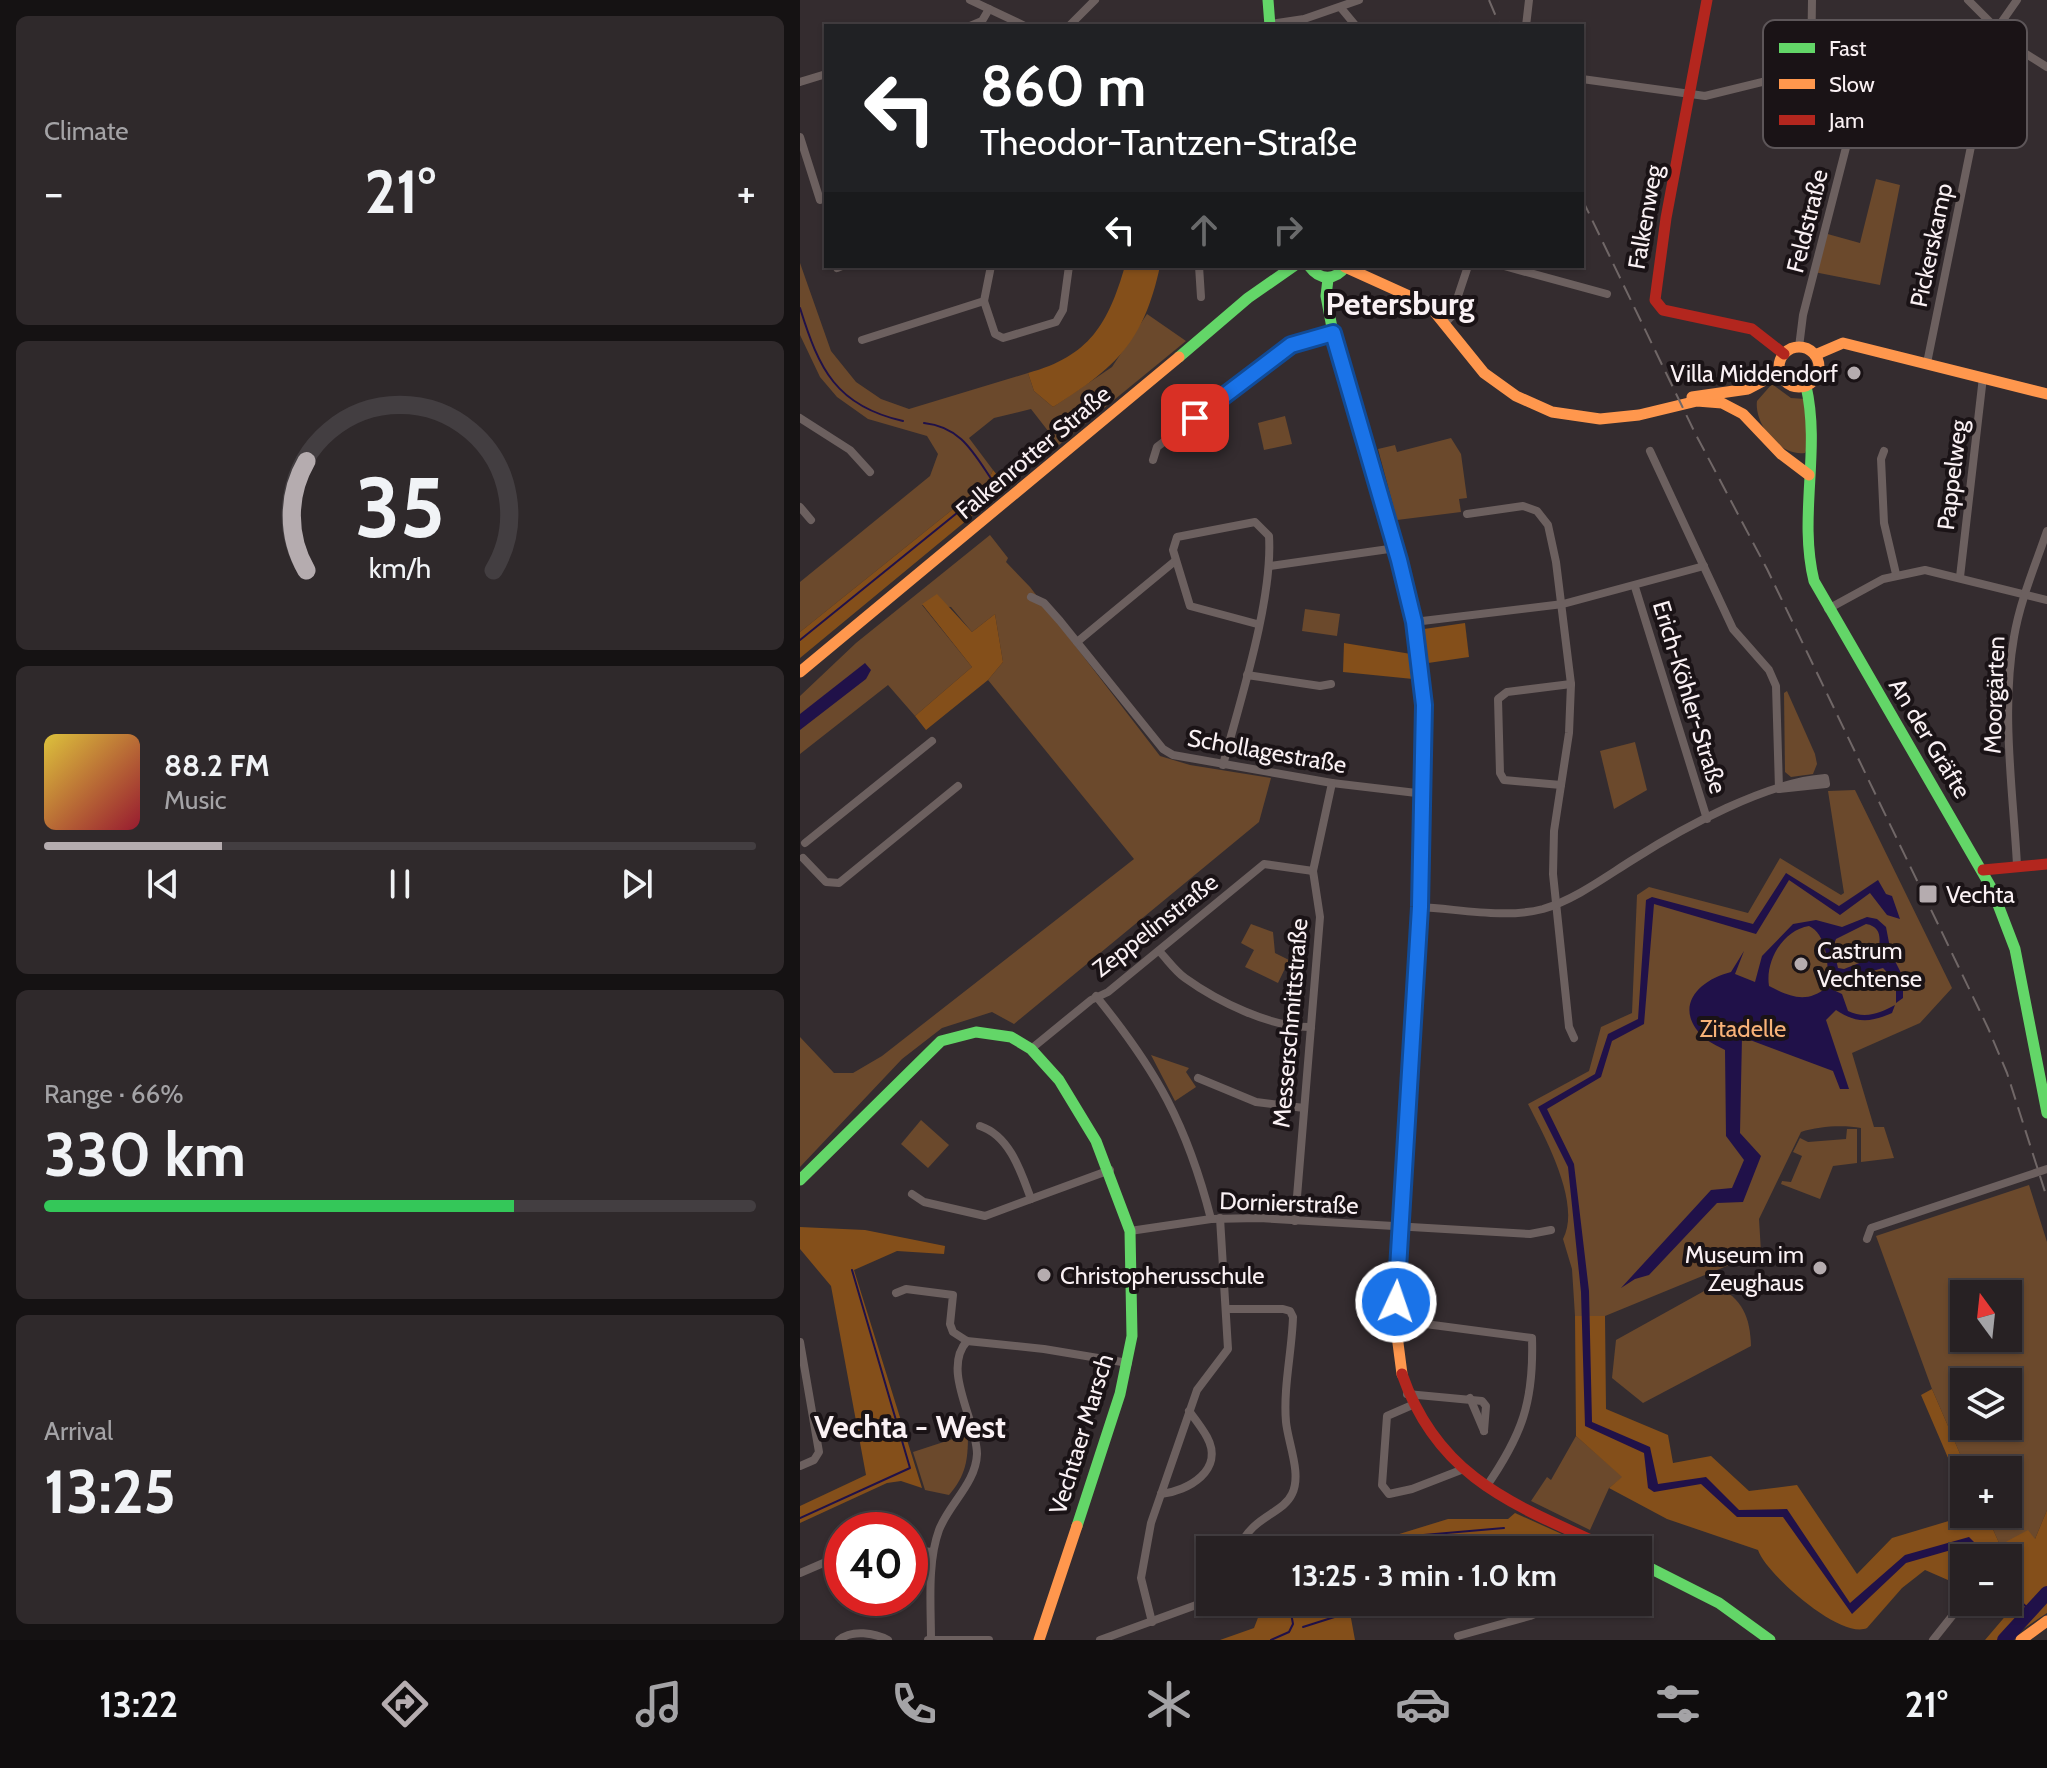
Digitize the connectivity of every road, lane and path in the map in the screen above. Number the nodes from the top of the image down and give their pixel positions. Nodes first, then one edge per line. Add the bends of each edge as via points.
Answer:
1 (970, 0) edge
2 (1095, 0) edge
3 (1268, 0) edge
4 (1359, 0) edge
5 (1529, 0) edge
6 (1707, 0) edge
7 (1812, 0) edge
8 (1968, 0) edge
9 (2017, 0) edge
10 (1341, 8) junction
11 (989, 9) junction
12 (1812, 20) edge
13 (1987, 20) edge
14 (2003, 20) edge
15 (975, 24) edge
16 (1021, 24) edge
17 (1071, 24) edge
18 (1270, 24) edge
19 (1276, 24) edge
20 (1354, 24) edge
21 (1526, 24) edge
22 (2027, 54) edge
23 (2047, 67) edge
24 (824, 75) edge
25 (1584, 79) edge
26 (1763, 80) edge
27 (800, 82) edge
28 (1691, 96) junction
29 (800, 137) edge
30 (1846, 148) edge
31 (1971, 148) edge
32 (820, 200) dead end
33 (991, 268) edge
34 (1069, 268) edge
35 (1199, 268) edge
36 (1291, 268) edge
37 (1310, 268) edge
38 (1344, 268) edge
39 (1347, 268) edge
40 (1467, 268) edge
41 (1511, 268) edge
42 (1328, 279) junction
43 (1607, 294) dead end
44 (1201, 297) dead end
45 (984, 301) junction
46 (1446, 322) junction
47 (1333, 333) junction
48 (862, 340) dead end
49 (1799, 347) junction
50 (1784, 354) junction
51 (1815, 355) junction
52 (1927, 363) junction
53 (1780, 372) junction
54 (1983, 377) junction
55 (1806, 386) junction
56 (2047, 394) edge
57 (1666, 408) junction
58 (800, 418) edge
59 (1773, 445) junction
60 (1650, 451) dead end
61 (1884, 451) dead end
62 (1814, 453) junction
63 (1153, 460) dead end
64 (870, 472) dead end
65 (1809, 475) junction
66 (800, 507) edge
67 (1467, 514) dead end
68 (811, 520) dead end
69 (2047, 531) edge
70 (1396, 548) junction
71 (1175, 561) junction
72 (1270, 566) junction
73 (1704, 566) junction
74 (1896, 574) junction
75 (1960, 577) junction
76 (1635, 587) junction
77 (2025, 594) junction
78 (1031, 597) dead end
79 (2047, 600) edge
80 (1563, 604) junction
81 (1827, 609) junction
82 (1414, 622) junction
83 (1257, 624) junction
84 (1077, 642) junction
85 (800, 672) edge
86 (1247, 675) junction
87 (1331, 684) dead end
88 (1571, 684) junction
89 (932, 741) dead end
90 (1223, 765) junction
91 (1825, 781) dead end
92 (1332, 783) junction
93 (1561, 785) junction
94 (958, 786) dead end
95 (1779, 789) junction
96 (1425, 794) junction
97 (1707, 819) junction
98 (803, 842) edge
99 (802, 859) edge
100 (2047, 864) edge
101 (2017, 865) junction
102 (1983, 870) junction
103 (1313, 871) junction
104 (1555, 905) junction
105 (1420, 907) junction
106 (1159, 951) junction
107 (1096, 996) junction
108 (1311, 1027) junction
109 (1574, 1038) dead end
110 (1031, 1049) junction
111 (1198, 1078) dead end
112 (1304, 1108) junction
113 (2047, 1113) edge
114 (980, 1126) dead end
115 (2047, 1169) edge
116 (1110, 1170) junction
117 (800, 1180) edge
118 (912, 1194) dead end
119 (1031, 1199) junction
120 (1216, 1219) junction
121 (1295, 1221) junction
122 (1401, 1227) junction
123 (1551, 1230) dead end
124 (1130, 1231) junction
125 (1867, 1239) dead end
126 (896, 1293) dead end
127 (1227, 1309) junction
128 (1395, 1320) junction
129 (967, 1341) junction
130 (800, 1342) edge
131 (1128, 1363) junction
132 (1406, 1394) junction
133 (1470, 1398) dead end
134 (1410, 1406) junction
135 (1189, 1411) junction
136 (800, 1466) edge
137 (1461, 1470) junction
138 (1486, 1487) junction
139 (1161, 1494) junction
140 (1247, 1536) edge
141 (1584, 1536) edge
142 (928, 1552) edge
143 (933, 1552) junction
144 (824, 1563) edge
145 (1652, 1569) edge
146 (800, 1573) edge
147 (1196, 1605) edge
148 (1528, 1616) edge
149 (1952, 1616) edge
150 (2047, 1621) edge
151 (1152, 1622) junction
152 (1458, 1636) dead end
153 (839, 1640) edge
154 (888, 1640) edge
155 (930, 1640) edge
156 (989, 1640) edge
157 (1039, 1640) edge
158 (1100, 1640) edge
159 (1770, 1640) edge
160 (1933, 1640) edge
161 (2021, 1640) edge

1 - 11 street
2 - 17 street
3 - 18 street
4 - 10 street
5 - 21 street
6 - 28 street, Falkenweg
7 - 12 street
8 - 13 street
9 - 14 street, Pickerskamp
10 - 19 street
10 - 20 street
11 - 15 street
11 - 16 street
22 - 23 street
24 - 27 street
25 - 28 street
26 - 28 street
28 - 50 street, Falkenweg via 1655,300 1663,310 1752,329
29 - 32 street
30 - 49 street, Feldstraße
31 - 52 street, Pickerskamp
33 - 45 street
34 - 45 street via 1063,310 1056,322 1003,338 995,334
35 - 44 street
36 - 85 street, Falkenrotter Straße
37 - 42 street
38 - 42 street
39 - 46 street via 1407,292
40 - 46 street
41 - 43 street
42 - 47 street
45 - 48 street
46 - 57 street via 1484,373 1516,396 1552,412 1600,419
47 - 63 street via 1291,345 1157,447
47 - 70 street
49 - 50 street
49 - 51 street
50 - 53 street
51 - 52 street via 1843,343
51 - 55 street via 1818,372
52 - 54 street
53 - 55 street via 1787,383
53 - 57 street via 1745,392 1708,392
54 - 56 street
54 - 75 street, Pappelweg
55 - 62 street, An der Gräfte via 1815,418
57 - 59 street via 1697,401 1722,403 1743,414
58 - 64 street via 850,450
59 - 62 street via 1795,456
59 - 65 street
60 - 73 street
61 - 74 street via 1884,523
62 - 65 street, An der Gräfte
65 - 81 street, An der Gräfte via 1805,549
66 - 68 street
67 - 80 street via 1523,506 1537,511 1548,525
69 - 77 street, Moorgärten
70 - 72 street
70 - 82 street
71 - 72 street via 1173,541 1185,533 1255,522 1269,536
71 - 83 street via 1190,606
71 - 84 street
72 - 83 street
73 - 76 street
73 - 95 street via 1733,629 1769,670 1776,686
74 - 75 street via 1925,570
74 - 81 street
75 - 77 street
76 - 80 street
76 - 97 street, Erich-Köhler-Straße
77 - 79 street
77 - 101 street, Moorgärten via 2009,684
78 - 84 street, Schollagestraße via 1044,603
80 - 82 street
80 - 88 street
81 - 102 street, An der Gräfte
82 - 96 street via 1423,698
83 - 86 street
84 - 90 street, Schollagestraße via 1163,749
86 - 87 street
86 - 90 street
88 - 93 street
88 - 93 street via 1507,692 1498,699 1504,780
89 - 98 street
90 - 92 street, Schollagestraße
91 - 95 street
92 - 96 street, Schollagestraße
92 - 103 street, Messerschmittstraße
93 - 104 street via 1554,831
94 - 99 street via 839,883 826,882
95 - 97 street
96 - 105 street
97 - 104 street
98 - 99 street
100 - 101 street
101 - 102 street
102 - 113 street, An der Gräfte via 2015,949
103 - 106 street, Zeppelinstraße via 1264,864
103 - 108 street, Messerschmittstraße via 1320,917
104 - 105 street via 1520,912
104 - 109 street
105 - 122 street
106 - 107 street, Zeppelinstraße
106 - 108 street via 1182,976 1211,993 1286,1026
107 - 110 street, Zeppelinstraße
107 - 120 street via 1138,1047 1174,1108
108 - 112 street, Messerschmittstraße
110 - 116 street, Vechtaer Marsch via 1081,1112
110 - 117 street, Vechtaer Marsch via 993,1033 950,1036 909,1069
111 - 112 street via 1256,1102
112 - 121 street, Messerschmittstraße
114 - 119 street via 1009,1150
115 - 125 street via 1871,1228
116 - 119 street
116 - 124 street, Vechtaer Marsch
118 - 119 street via 924,1202 985,1216
120 - 121 street, Dornierstraße
120 - 124 street, Dornierstraße
120 - 127 street
121 - 122 street, Dornierstraße
122 - 123 street, Dornierstraße via 1530,1234
122 - 128 street
124 - 131 street, Vechtaer Marsch via 1134,1301
126 - 129 street via 906,1289 953,1295 950,1324
127 - 135 street via 1228,1349 1204,1377
127 - 140 street via 1283,1309 1293,1317 1286,1420 1296,1481 1286,1503 1254,1524
128 - 132 street
128 - 138 street via 1532,1338 1531,1398 1520,1433
129 - 131 street
129 - 143 street via 960,1352 959,1380 975,1438 975,1466 945,1518
130 - 136 street via 819,1452
131 - 157 street, Vechtaer Marsch
132 - 133 street
132 - 134 street
134 - 137 street via 1431,1439
134 - 137 street via 1387,1416 1382,1485 1389,1494
135 - 139 street
135 - 139 street via 1208,1439 1207,1469 1191,1487
137 - 138 street
138 - 141 street
139 - 151 street via 1142,1557 1141,1578
142 - 143 street
143 - 155 street
144 - 146 street
145 - 159 street via 1719,1603
147 - 151 street
148 - 152 street
149 - 160 street
150 - 161 street
151 - 158 street
153 - 154 street via 854,1633
155 - 156 street

